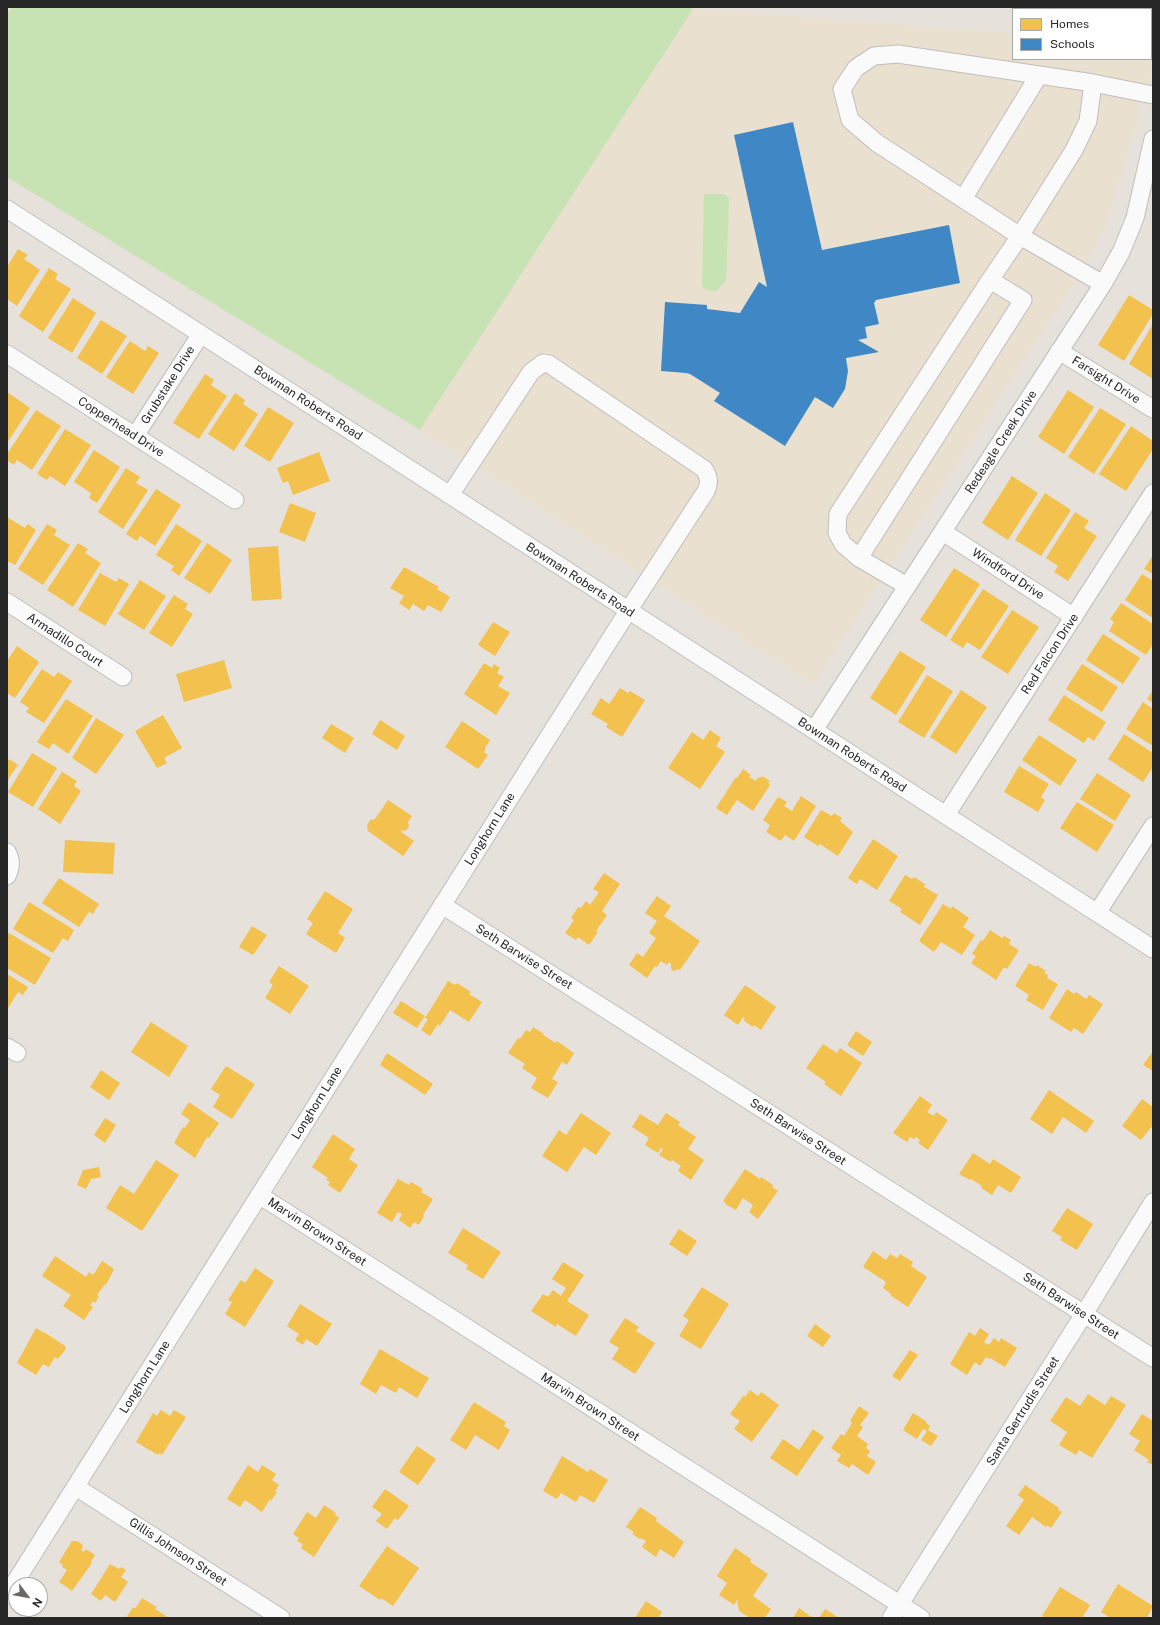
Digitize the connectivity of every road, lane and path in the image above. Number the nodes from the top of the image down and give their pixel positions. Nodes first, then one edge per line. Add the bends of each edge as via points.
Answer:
1 (1039, 75) junction
2 (1093, 82) junction
3 (1153, 95) edge
4 (1153, 139) edge
5 (1150, 171) edge
6 (963, 199) junction
7 (7, 209) edge
8 (1020, 236) junction
9 (990, 280) junction
10 (1103, 284) junction
11 (201, 334) junction
12 (1059, 351) junction
13 (7, 354) edge
14 (1153, 409) edge
15 (135, 436) junction
16 (1153, 493) edge
17 (450, 495) junction
18 (235, 500) dead end
19 (942, 532) junction
20 (859, 558) junction
21 (907, 586) junction
22 (7, 602) edge
23 (628, 611) junction
24 (1074, 617) junction
25 (123, 677) dead end
26 (814, 730) junction
27 (946, 815) junction
28 (1153, 826) edge
29 (7, 852) edge
30 (7, 876) edge
31 (442, 905) junction
32 (1097, 913) junction
33 (1153, 949) edge
34 (259, 1195) junction
35 (1153, 1202) edge
36 (1084, 1314) junction
37 (1153, 1358) edge
38 (76, 1486) junction
39 (7, 1595) edge
40 (896, 1611) edge
41 (281, 1618) edge
42 (921, 1618) edge

1 - 2 street
1 - 6 street
1 - 6 street via 898,54 874,56 856,68 842,89 850,120 877,143
2 - 3 street
2 - 8 street via 1088,121 1074,150
4 - 5 street, Redeagle Creek Drive
5 - 10 street, Redeagle Creek Drive via 1121,252
6 - 8 street
7 - 11 street, Bowman Roberts Road
8 - 9 street
8 - 10 street
9 - 20 street via 838,514 837,533 843,544
9 - 20 street via 1023,300
10 - 12 street, Redeagle Creek Drive
11 - 15 street, Grubstake Drive
11 - 17 street, Bowman Roberts Road
12 - 14 street, Farsight Drive
12 - 19 street, Redeagle Creek Drive
13 - 15 street, Copperhead Drive
15 - 18 street, Copperhead Drive
16 - 24 street, Red Falcon Drive
17 - 23 street, Bowman Roberts Road
17 - 23 street, Longhorn Lane via 531,372 543,362 548,364 704,469 708,476 709,485 706,491
19 - 21 street, Redeagle Creek Drive
19 - 24 street, Windford Drive
20 - 21 street
21 - 26 street, Redeagle Creek Drive
22 - 25 street, Armadillo Court
23 - 26 street, Bowman Roberts Road
23 - 31 street, Longhorn Lane
24 - 27 street, Red Falcon Drive
26 - 27 street, Bowman Roberts Road
27 - 32 street, Bowman Roberts Road
28 - 32 street
29 - 30 street via 11,864
31 - 34 street, Longhorn Lane
31 - 36 street, Seth Barwise Street
32 - 33 street, Bowman Roberts Road
34 - 38 street, Longhorn Lane
34 - 40 street, Marvin Brown Street
35 - 36 street, Santa Gertrudis Street
36 - 37 street, Seth Barwise Street
36 - 40 street, Santa Gertrudis Street
38 - 39 street, Longhorn Lane
38 - 41 street, Gillis Johnson Street
40 - 42 street, Marvin Brown Street

